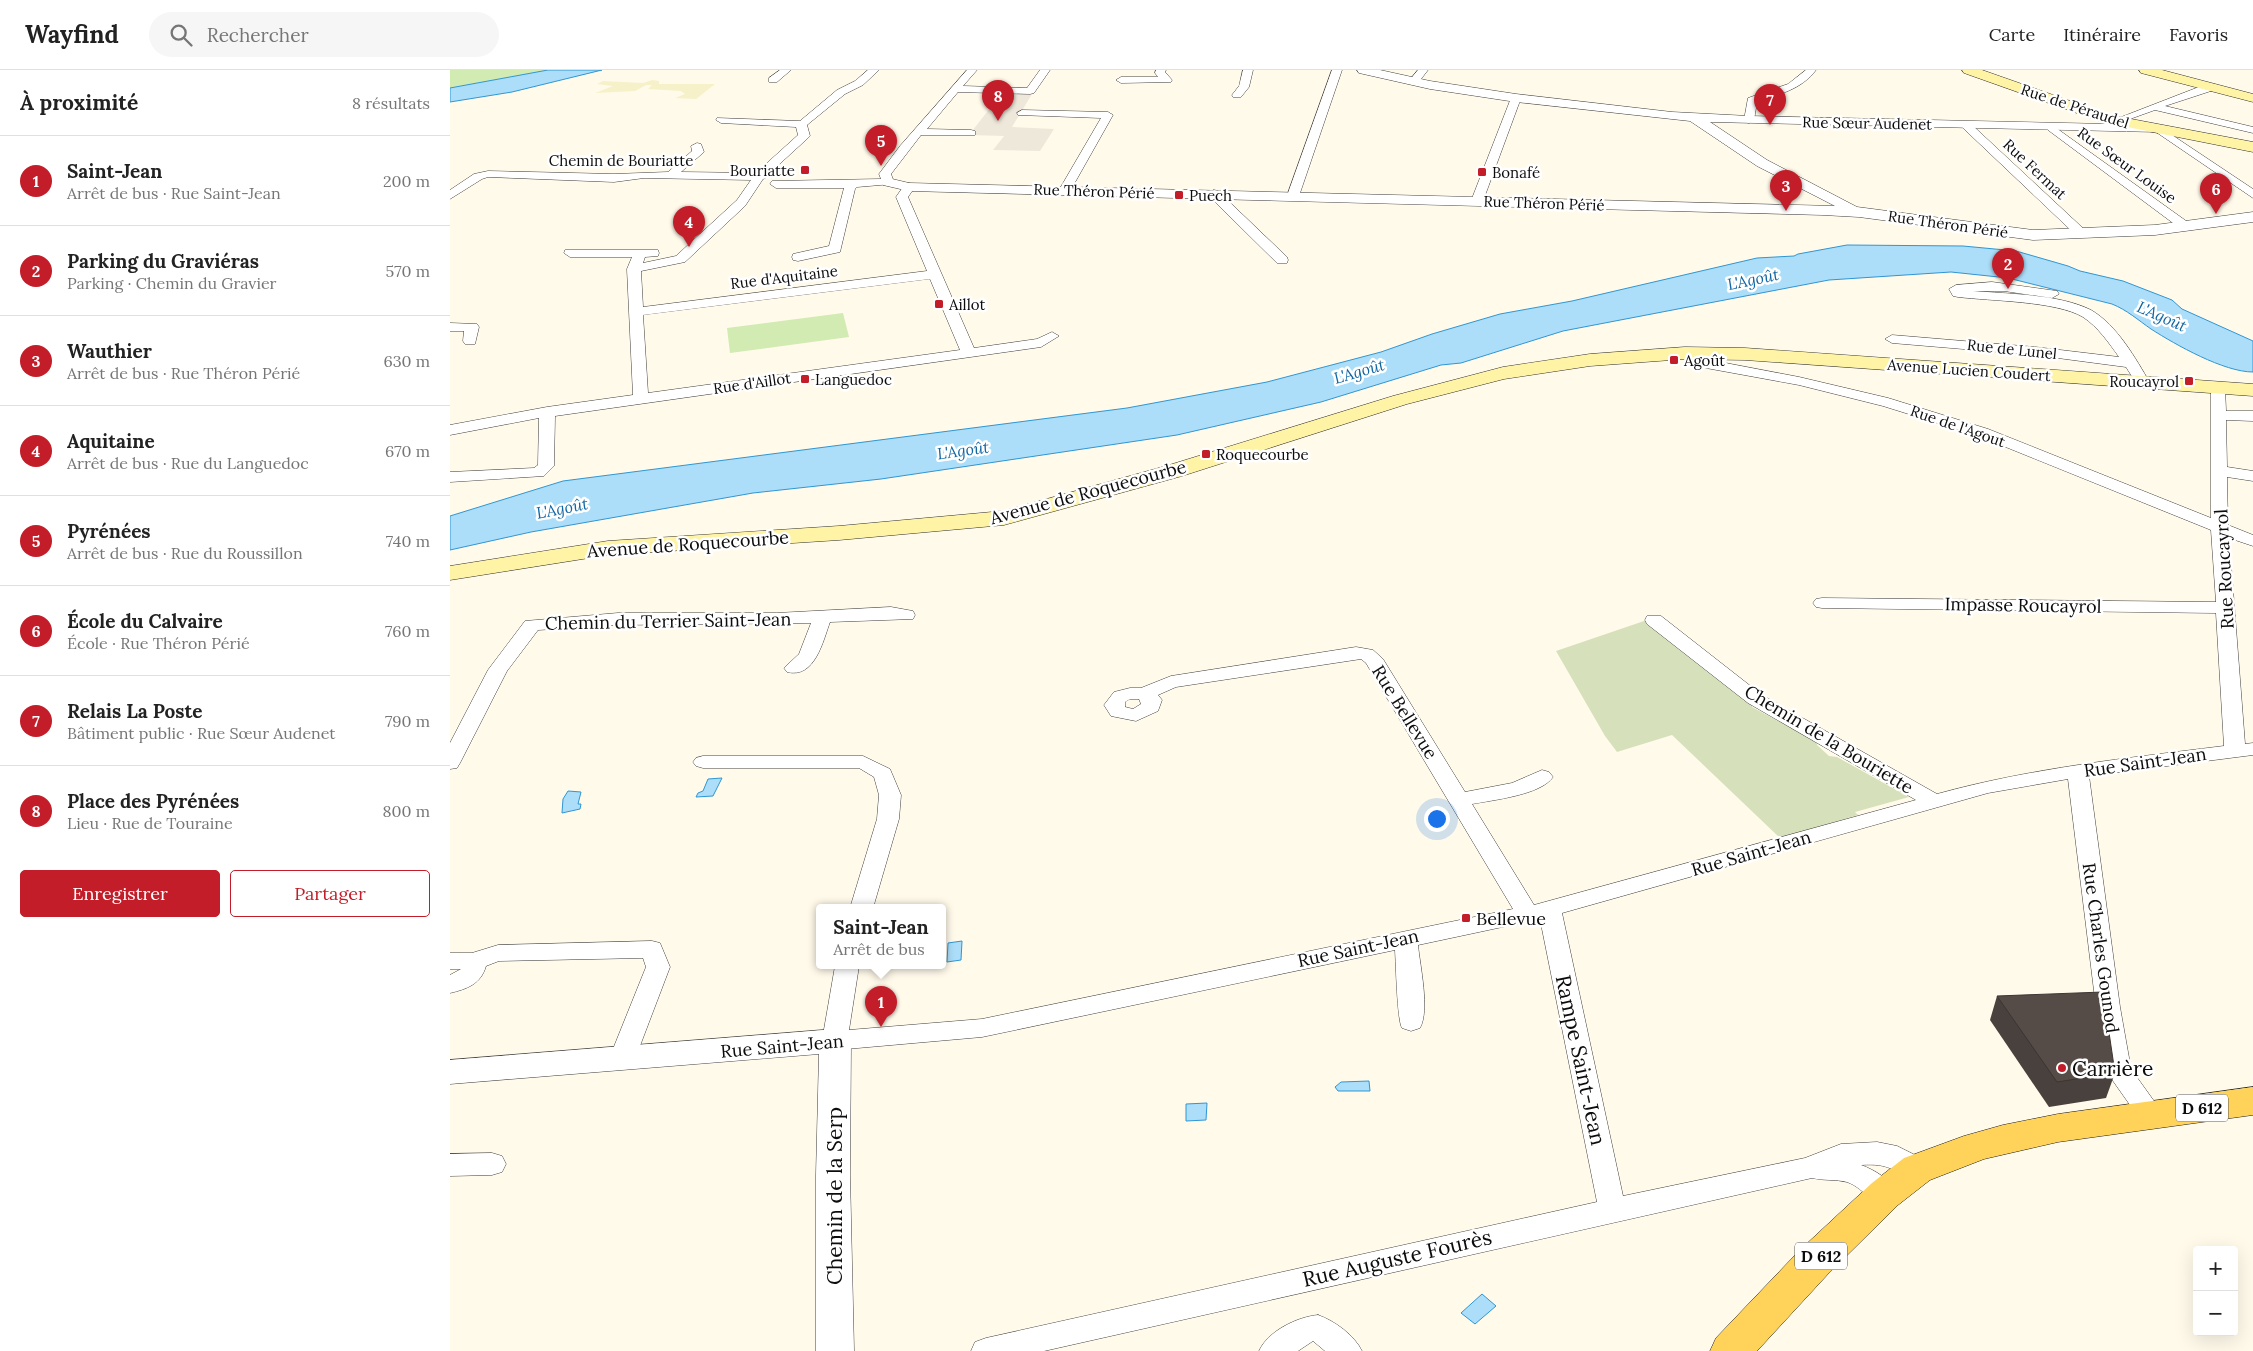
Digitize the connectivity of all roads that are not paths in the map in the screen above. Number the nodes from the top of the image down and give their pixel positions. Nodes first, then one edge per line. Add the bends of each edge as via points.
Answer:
1 (786, 70) edge
2 (874, 70) edge
3 (972, 70) edge
4 (1045, 70) edge
5 (1161, 70) edge
6 (1248, 70) edge
7 (1337, 70) edge
8 (1363, 70) edge
9 (1424, 70) edge
10 (1811, 70) edge
11 (1969, 70) edge
12 (2146, 70) edge
13 (773, 80) dead end
14 (1121, 80) dead end
15 (1414, 81) junction
16 (2213, 87) junction
17 (955, 89) junction
18 (1237, 95) dead end
19 (1516, 98) junction
20 (2253, 98) edge
21 (2154, 107) junction
22 (1022, 113) dead end
23 (721, 120) dead end
24 (1705, 120) junction
25 (1749, 120) junction
26 (2116, 121) junction
27 (801, 124) junction
28 (1967, 126) junction
29 (2052, 128) junction
30 (2156, 130) junction
31 (2253, 130) edge
32 (918, 132) junction
33 (970, 132) dead end
34 (697, 146) dead end
35 (2253, 147) edge
36 (780, 158) junction
37 (671, 175) junction
38 (759, 179) junction
39 (783, 181) junction
40 (888, 182) junction
41 (853, 184) junction
42 (909, 187) junction
43 (1065, 190) junction
44 (1214, 194) junction
45 (2253, 194) edge
46 (450, 195) edge
47 (1293, 196) junction
48 (1477, 201) junction
49 (741, 203) junction
50 (1859, 212) junction
51 (2253, 217) edge
52 (2185, 226) junction
53 (2082, 234) junction
54 (688, 252) junction
55 (570, 253) dead end
56 (640, 253) junction
57 (798, 257) dead end
58 (1282, 260) dead end
59 (634, 269) junction
60 (935, 274) junction
61 (2052, 294) dead end
62 (636, 312) junction
63 (450, 327) edge
64 (1052, 336) dead end
65 (1892, 339) dead end
66 (470, 342) dead end
67 (966, 347) junction
68 (1685, 354) junction
69 (2132, 364) junction
70 (2143, 383) junction
71 (2218, 388) junction
72 (2253, 390) edge
73 (641, 399) junction
74 (547, 412) junction
75 (2218, 415) junction
76 (2253, 416) edge
77 (450, 430) edge
78 (2219, 471) junction
79 (2253, 476) edge
80 (450, 477) edge
81 (2220, 530) junction
82 (2253, 541) edge
83 (450, 573) edge
84 (1822, 603) dead end
85 (2225, 608) junction
86 (906, 615) dead end
87 (822, 617) junction
88 (1654, 620) dead end
89 (794, 668) dead end
90 (1144, 694) dead end
91 (2244, 750) edge
92 (703, 762) dead end
93 (450, 763) edge
94 (2078, 771) junction
95 (1542, 777) dead end
96 (1460, 800) junction
97 (1934, 801) junction
98 (863, 904) edge
99 (1539, 912) junction
100 (1406, 938) junction
101 (461, 962) edge
102 (847, 969) edge
103 (450, 984) edge
104 (1411, 1022) dead end
105 (835, 1041) junction
106 (622, 1059) junction
107 (450, 1072) edge
108 (2253, 1101) edge
109 (2151, 1115) junction
110 (492, 1164) dead end
111 (450, 1165) edge
112 (1809, 1168) junction
113 (1917, 1169) junction
114 (1885, 1194) junction
115 (1612, 1210) junction
116 (835, 1351) edge
117 (986, 1351) edge
118 (1274, 1351) edge
119 (1347, 1351) edge
120 (1731, 1351) edge

1 - 13 street
2 - 27 street
3 - 17 street
4 - 17 street via 1030,91
5 - 14 street via 1167,80
6 - 18 street via 1244,87
7 - 47 street
8 - 15 street, Rue Sœur Audenet
9 - 15 street
10 - 25 street via 1804,80 1791,88 1752,100
11 - 26 main road, Rue de Péraudel
12 - 16 main road
15 - 19 street, Rue Sœur Audenet
16 - 20 main road
16 - 21 street
17 - 32 street
19 - 24 street, Rue Sœur Audenet
19 - 48 street
21 - 26 street
21 - 31 street
22 - 43 street via 1108,115
23 - 27 street
24 - 25 street, Rue Sœur Audenet
24 - 50 street via 1762,163
25 - 28 street, Rue Sœur Audenet
26 - 30 main road, Rue de Péraudel
27 - 36 street via 804,136
28 - 29 street, Rue Sœur Audenet
28 - 53 street, Rue Fermat
29 - 30 street, Rue Sœur Audenet
29 - 52 street, Rue Sœur Louise
30 - 35 main road, Rue Sœur Audenet
30 - 45 street
32 - 33 street
32 - 40 street via 885,174
34 - 37 street via 698,152
36 - 38 street
36 - 39 street via 778,165
37 - 38 street, Chemin de Bouriatte
37 - 46 street, Chemin de Bouriatte via 614,178 482,174
38 - 39 street, Chemin de Bouriatte
38 - 49 street
39 - 41 street, Rue Théron Périé
39 - 49 street
40 - 41 street, Rue Théron Périé
40 - 42 street, Rue Théron Périé
41 - 57 street via 849,189 835,249
42 - 43 street, Rue Théron Périé
42 - 60 street via 902,197
43 - 44 street, Rue Théron Périé
44 - 47 street, Rue Théron Périé
44 - 58 street
47 - 48 street, Rue Théron Périé
48 - 50 street, Rue Théron Périé
49 - 54 street
50 - 53 street, Rue Théron Périé via 2017,234
51 - 52 street, Rue Théron Périé
52 - 53 street, Rue Théron Périé
54 - 56 street
54 - 59 street via 680,259
55 - 56 street
56 - 59 street
59 - 62 street
60 - 62 street, Rue d'Aquitaine
60 - 67 street
61 - 69 street via 2013,287 1970,286 1956,289 1958,293 2056,305 2087,314 2116,342
62 - 73 street
63 - 66 street via 472,327
64 - 67 street, Rue d'Aillot via 1041,342
65 - 69 street, Rue de Lunel via 2035,351
67 - 73 street, Rue d'Aillot via 932,358
68 - 70 main road, Avenue Lucien Coudert via 1746,354
68 - 81 street, Rue de l'Agout via 1711,365 1799,381 1888,403 1982,432
68 - 83 main road, Avenue de Roquecourbe via 1590,360 1503,373 1400,400 1174,471 1004,518 608,548
69 - 70 street
70 - 71 main road, Avenue Lucien Coudert
71 - 72 main road, Avenue Lucien Coudert
71 - 75 street, Rue Roucayrol
73 - 74 street, Rue d'Aillot
74 - 77 street, Rue d'Aillot
74 - 80 street via 546,466 538,473
75 - 76 street
75 - 78 street, Rue Roucayrol
78 - 79 street
78 - 81 street, Rue Roucayrol
81 - 82 street, Rue de l'Agout
81 - 85 street, Rue Roucayrol
84 - 85 street, Impasse Roucayrol
85 - 91 street, Rue Roucayrol
86 - 87 street, Chemin du Terrier Saint-Jean
87 - 89 street via 808,657
87 - 93 street, Chemin du Terrier Saint-Jean via 618,619 532,625 498,670
88 - 97 street, Chemin de la Bouriette via 1754,699
90 - 96 street, Rue Bellevue via 1171,682 1366,654 1373,659
91 - 94 street, Rue Saint-Jean
92 - 98 street via 863,762 883,774 890,795 888,819
94 - 97 street, Rue Saint-Jean via 1986,787
94 - 109 street, Rue Charles Gounod via 2119,1071
95 - 96 street via 1518,788
96 - 99 street, Rue Bellevue
97 - 99 street, Rue Saint-Jean
99 - 100 street, Rue Saint-Jean
99 - 115 street, Rampe Saint-Jean
100 - 104 street
100 - 105 street, Rue Saint-Jean via 982,1028
101 - 103 street via 474,969 468,977
101 - 106 street via 498,953 652,949 658,967
102 - 105 street
105 - 106 street, Rue Saint-Jean
105 - 116 street, Chemin de la Serp
106 - 107 street, Rue Saint-Jean
108 - 109 main road, D 612
109 - 113 main road, D 612 via 2002,1139
110 - 111 street
112 - 113 street, Rue Auguste Fourès via 1841,1155 1878,1153 1898,1157
112 - 114 street, Rue Auguste Fourès via 1858,1174
112 - 115 street, Rue Auguste Fourès
113 - 114 main road, D 612
114 - 120 main road, D 612 via 1814,1262
115 - 117 street, Rue Auguste Fourès
118 - 119 street via 1306,1329 1318,1328

